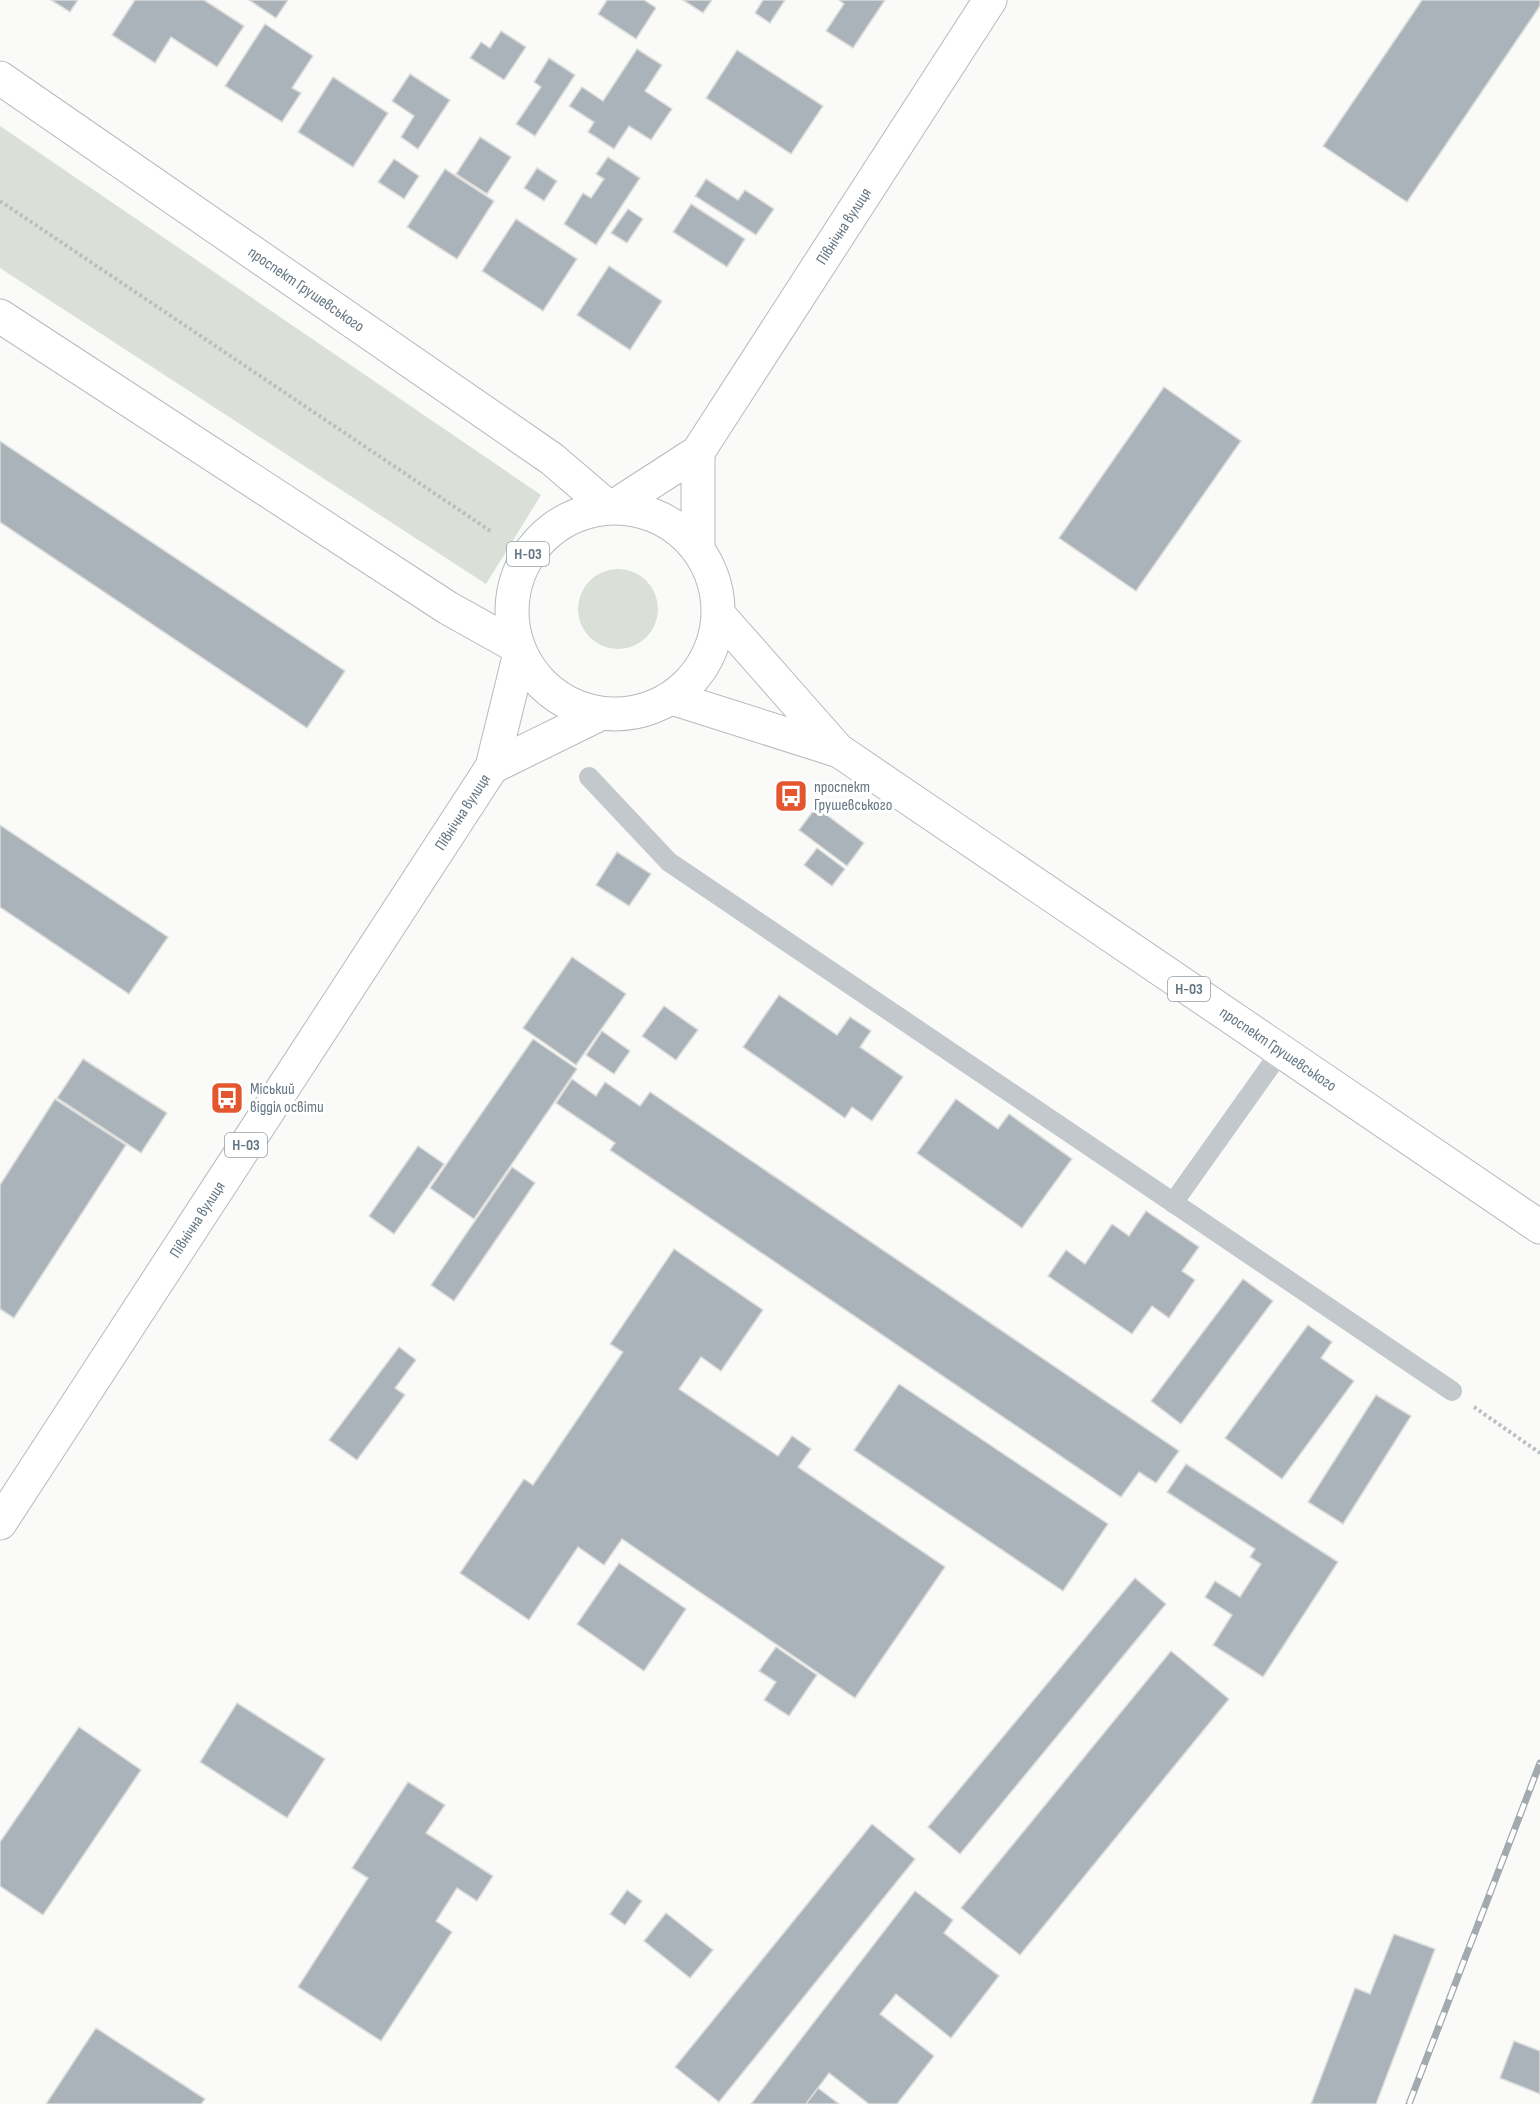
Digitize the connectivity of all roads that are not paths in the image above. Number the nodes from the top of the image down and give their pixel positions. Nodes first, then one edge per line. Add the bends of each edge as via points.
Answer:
1 (990, 0) edge
2 (0, 78) edge
3 (0, 316) edge
4 (698, 452) junction
5 (611, 507) junction
6 (698, 547) junction
7 (719, 615) junction
8 (518, 649) junction
9 (672, 698) junction
10 (600, 714) junction
11 (838, 750) junction
12 (492, 767) junction
13 (589, 777) dead end
14 (1281, 1051) junction
15 (1173, 1203) junction
16 (1540, 1227) edge
17 (1452, 1391) road end
18 (0, 1523) edge

1 - 4 main road, Північна вулиця
2 - 5 main road, проспект Грушевського via 552,459
3 - 8 main road via 448,608
4 - 5 main road, Північна вулиця
4 - 6 main road
5 - 6 main road, Н-03 via 638,509 660,517
5 - 8 main road, Н-03 via 580,513 550,529 527,555 514,586 512,620
6 - 7 main road, Н-03 via 714,579
7 - 9 main road, Н-03 via 715,639 705,662 691,682
7 - 11 main road, проспект Грушевського / Н-03
8 - 10 main road, Н-03 via 539,682 567,704
8 - 12 main road, Північна вулиця / Н-03
9 - 10 main road, Н-03 via 625,715
9 - 11 main road, проспект Грушевського / Н-03
10 - 12 main road, Північна вулиця / Н-03
11 - 14 main road, проспект Грушевського / Н-03
12 - 18 main road, Північна вулиця / Н-03
13 - 15 lane via 669,862
14 - 15 lane
14 - 16 main road, проспект Грушевського / Н-03
15 - 17 lane

